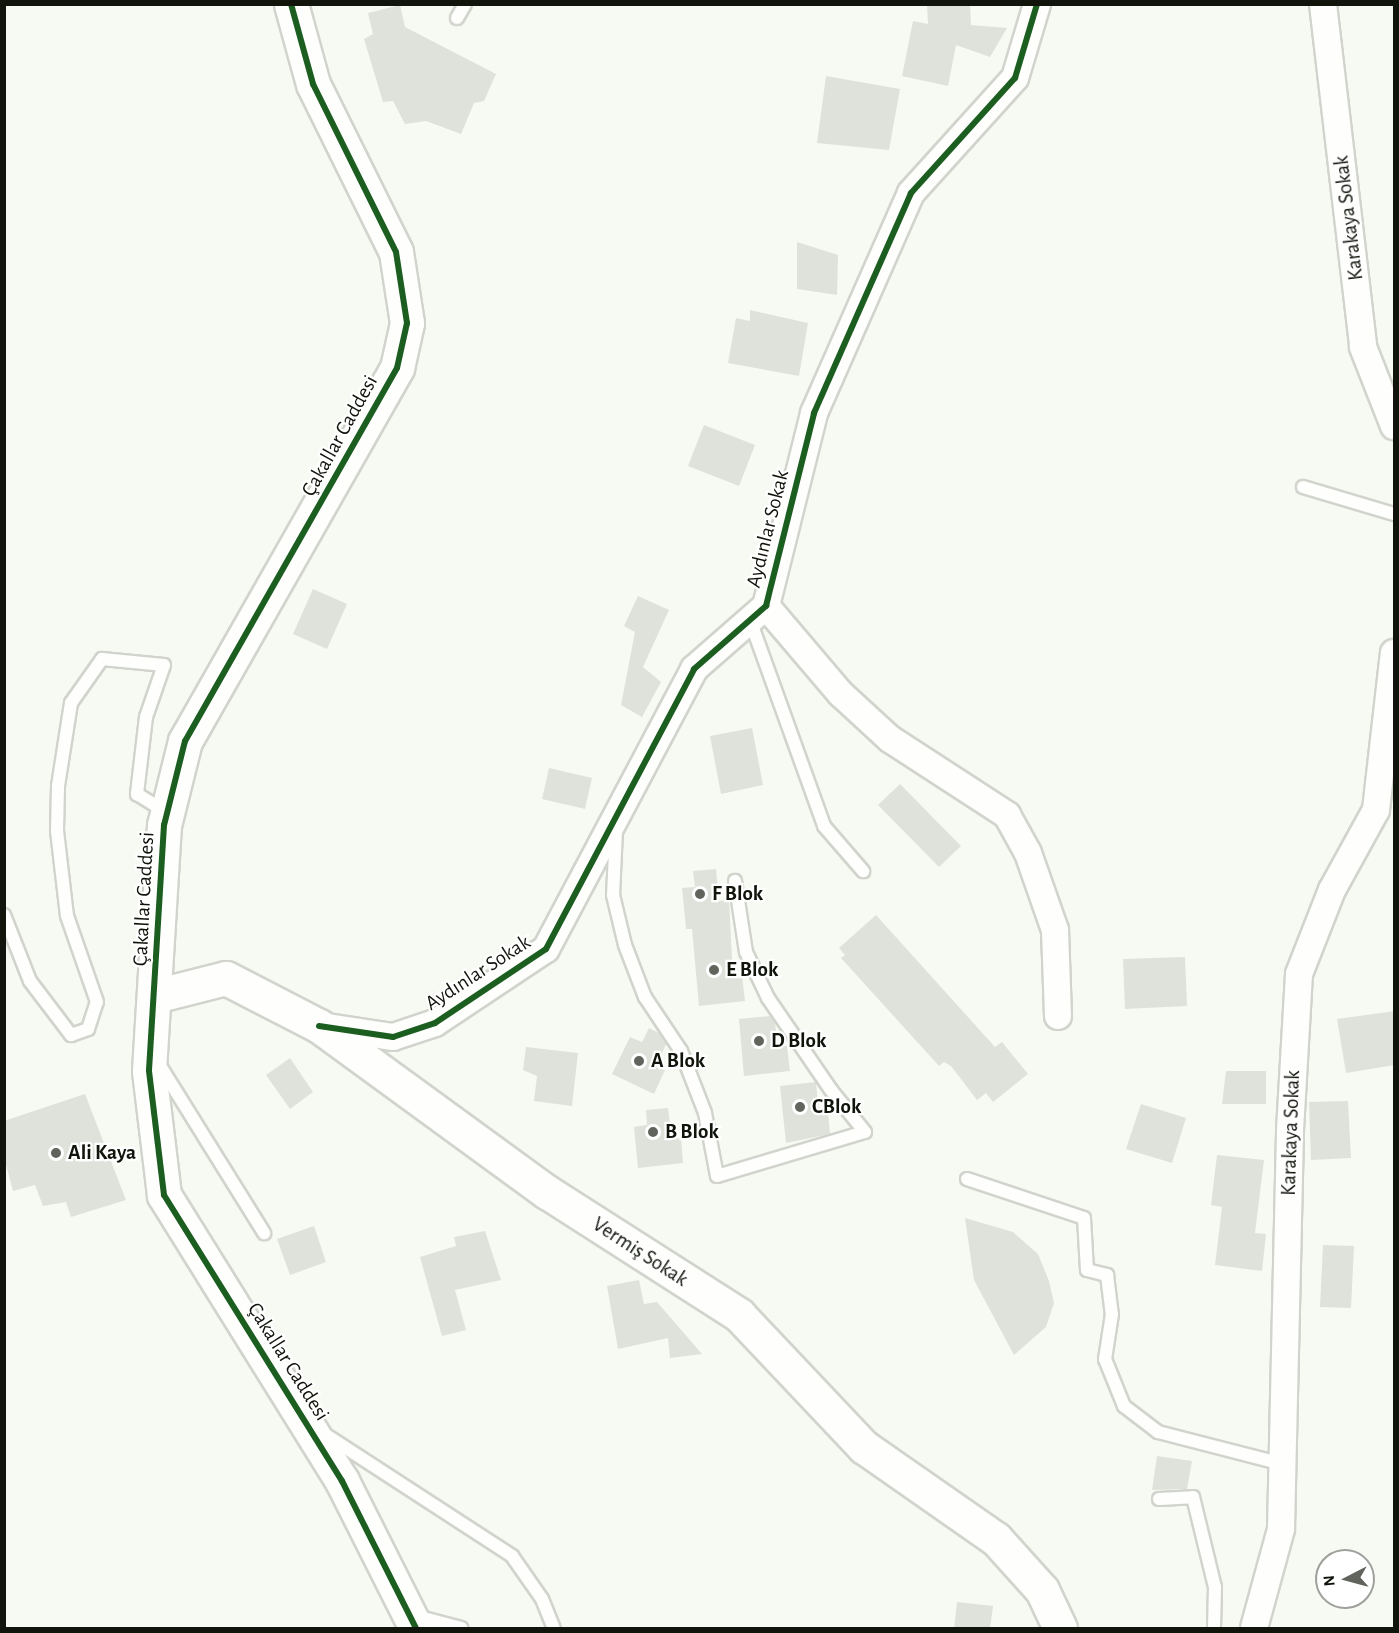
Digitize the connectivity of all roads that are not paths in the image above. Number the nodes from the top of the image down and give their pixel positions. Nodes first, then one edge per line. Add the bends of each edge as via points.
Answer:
1 (291, 4) edge
2 (465, 4) edge
3 (1037, 4) edge
4 (1323, 4) edge
5 (457, 18) dead end
6 (1395, 426) edge
7 (1303, 487) dead end
8 (1395, 514) edge
9 (758, 613) junction
10 (1395, 653) edge
11 (167, 813) junction
12 (616, 817) junction
13 (863, 871) dead end
14 (735, 881) dead end
15 (4, 915) edge
16 (155, 996) junction
17 (1058, 1016) dead end
18 (319, 1026) junction
19 (150, 1050) junction
20 (967, 1179) dead end
21 (264, 1233) dead end
22 (307, 1424) junction
23 (1282, 1464) junction
24 (1159, 1499) dead end
25 (412, 1621) edge
26 (460, 1629) edge
27 (554, 1629) edge
28 (1060, 1629) edge
29 (1214, 1629) edge
30 (1254, 1629) edge

1 - 11 street, Çakallar Caddesi via 313,84 396,252 407,323 397,368 185,741
2 - 5 lane
3 - 9 street, Aydınlar Sokak via 1015,78 911,193 814,413
4 - 6 street, Karakaya Sokak via 1363,347
7 - 8 lane
9 - 12 street, Aydınlar Sokak via 694,669
9 - 13 lane via 825,826
9 - 17 street via 890,739 1007,815 1028,853 1055,930
10 - 23 street, Karakaya Sokak via 1376,810 1332,890 1299,974 1290,1130
11 - 15 lane via 137,794 146,717 165,665 102,659 71,703 58,786 57,831 67,916 97,1002 88,1029 71,1035 30,981
11 - 16 street, Çakallar Caddesi via 158,898
12 - 14 lane via 613,895 625,945 645,997 681,1052 705,1113 717,1176 865,1132 768,998 746,952
12 - 18 street, Aydınlar Sokak via 546,949 435,1023 404,1034 393,1037
16 - 18 street, Vermiş Sokak via 226,978
16 - 19 street, Çakallar Caddesi
18 - 28 street, Vermiş Sokak via 547,1192 738,1315 864,1447 996,1539 1042,1590
19 - 21 lane
19 - 22 street, Çakallar Caddesi via 149,1071 164,1195
20 - 23 lane via 1084,1218 1087,1270 1107,1275 1112,1314 1105,1359 1124,1406 1158,1432
22 - 25 street, Çakallar Caddesi via 342,1481
22 - 27 lane via 512,1556 542,1599
23 - 30 street, Karakaya Sokak via 1281,1529
24 - 29 lane via 1193,1497 1215,1587
25 - 26 lane

